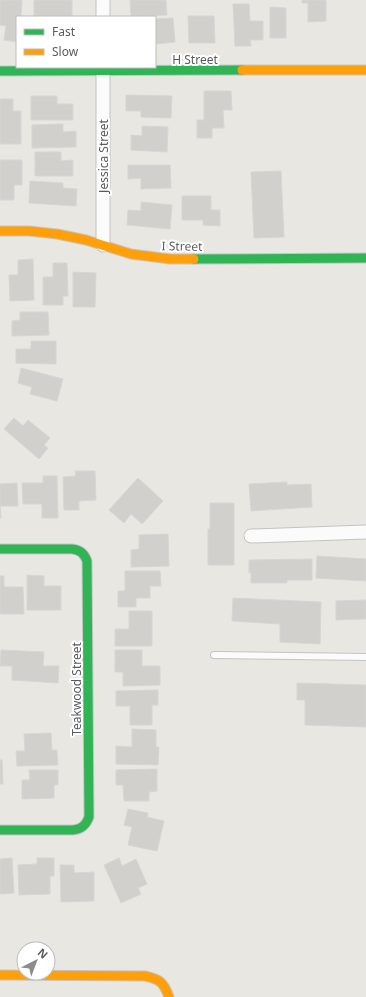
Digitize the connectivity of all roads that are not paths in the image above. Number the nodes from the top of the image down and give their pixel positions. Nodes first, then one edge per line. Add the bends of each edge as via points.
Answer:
1 (103, 0) edge
2 (103, 16) edge
3 (103, 69) edge
4 (366, 70) edge
5 (0, 71) edge
6 (0, 231) edge
7 (103, 245) junction
8 (366, 258) edge
9 (366, 532) edge
10 (252, 536) dead end
11 (0, 549) edge
12 (214, 655) dead end
13 (366, 657) edge
14 (0, 830) edge
15 (0, 975) edge
16 (169, 997) edge

1 - 2 street
3 - 4 street, H Street
3 - 5 street, H Street
3 - 7 street, Jessica Street
6 - 7 street, I Street via 43,232
7 - 8 street, I Street via 131,254 170,259
9 - 10 street
11 - 14 street, Teakwood Street via 72,549 86,556 89,817 84,827 73,830
12 - 13 lane
15 - 16 street via 153,977 160,980

